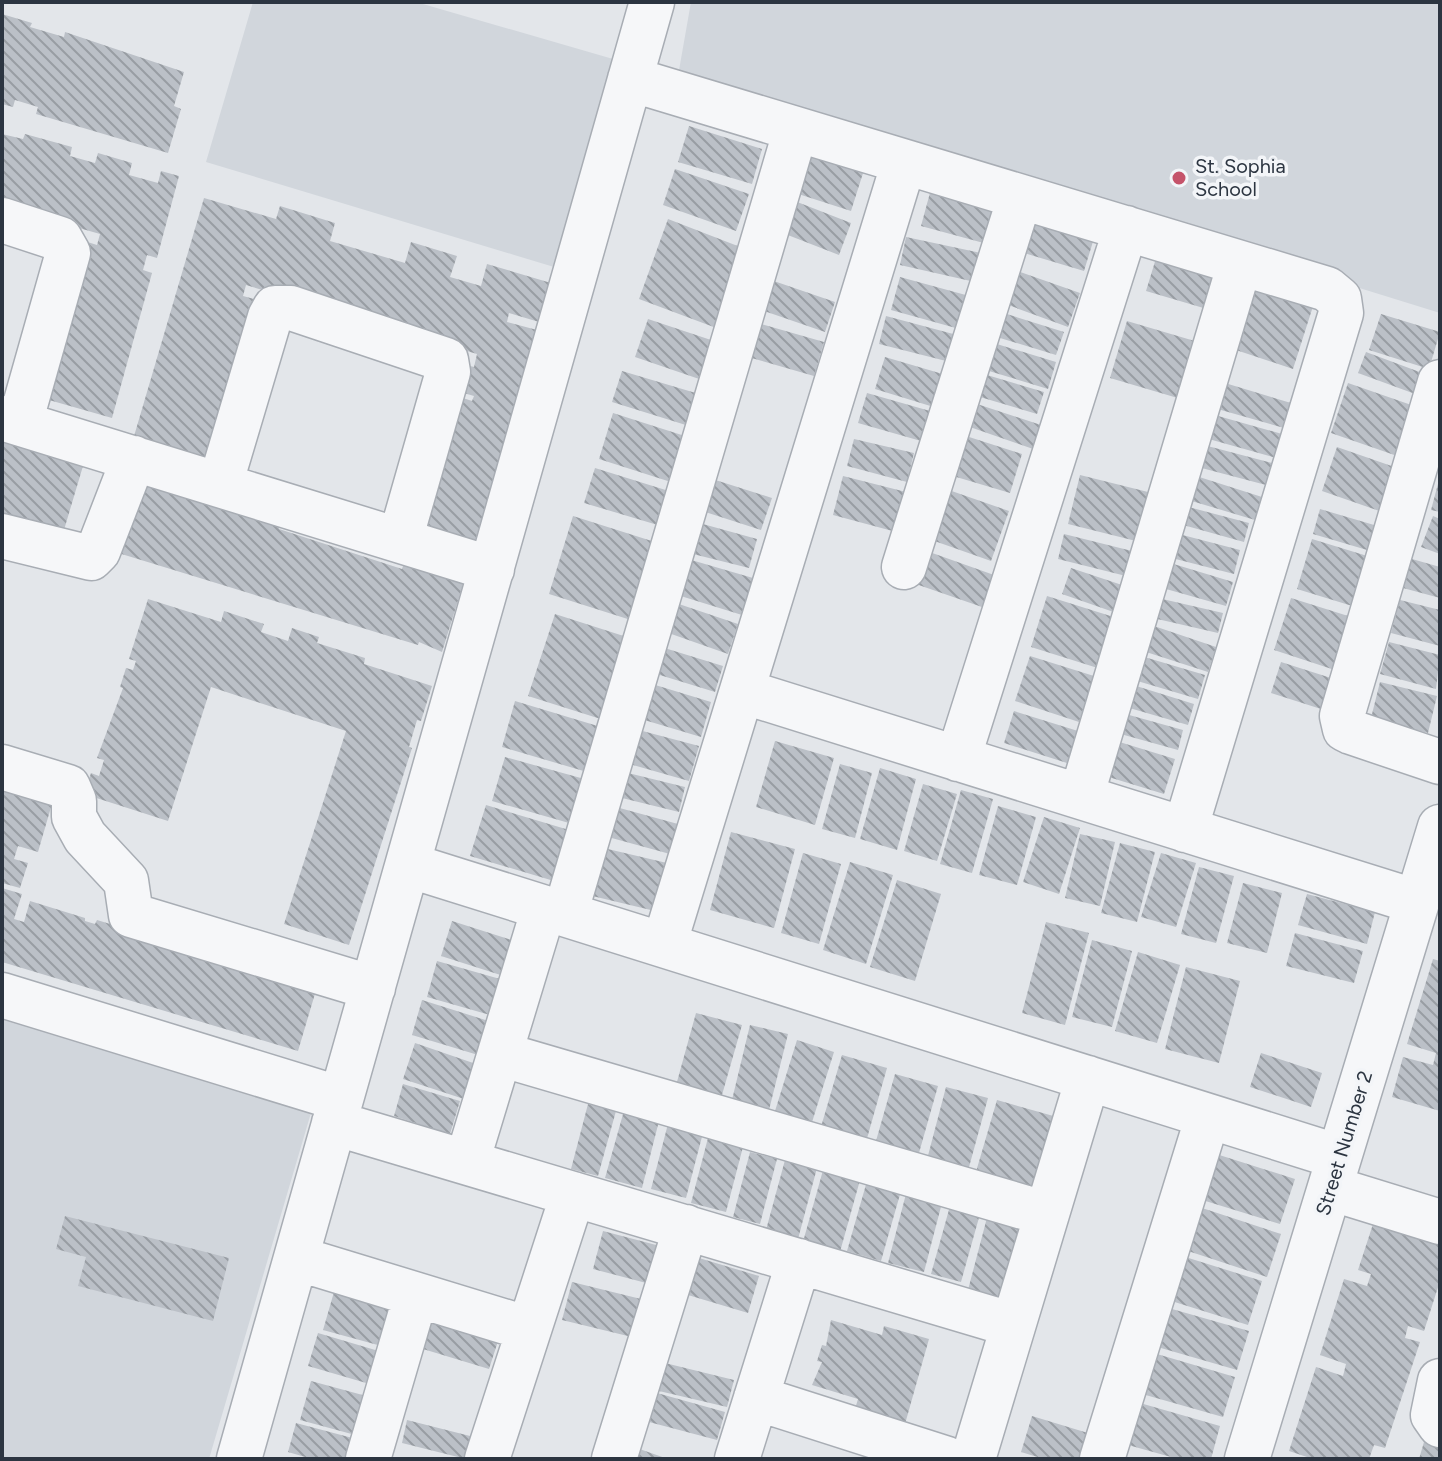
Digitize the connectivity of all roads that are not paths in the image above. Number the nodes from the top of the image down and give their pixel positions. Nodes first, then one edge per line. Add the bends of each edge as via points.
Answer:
1 (652, 2) edge
2 (630, 79) junction
3 (796, 129) junction
4 (904, 162) junction
5 (1020, 197) junction
6 (2, 220) edge
7 (1126, 228) junction
8 (1240, 263) junction
9 (1440, 382) edge
10 (11, 420) edge
11 (134, 458) junction
12 (220, 485) junction
13 (2, 536) edge
14 (400, 540) junction
15 (904, 567) dead end
16 (492, 569) junction
17 (742, 691) junction
18 (958, 759) junction
19 (1440, 762) edge
20 (2, 767) edge
21 (1081, 797) junction
22 (1440, 827) edge
23 (1185, 830) junction
24 (408, 865) junction
25 (1417, 902) junction
26 (555, 911) junction
27 (664, 945) junction
28 (373, 988) junction
29 (2, 995) edge
30 (500, 1054) junction
31 (1088, 1078) junction
32 (338, 1111) junction
33 (1208, 1116) junction
34 (467, 1162) junction
35 (1335, 1173) junction
36 (573, 1194) junction
37 (1047, 1214) junction
38 (1440, 1222) edge
39 (686, 1227) junction
40 (296, 1258) junction
41 (799, 1261) junction
42 (416, 1295) junction
43 (1013, 1325) junction
44 (529, 1329) junction
45 (1440, 1381) edge
46 (756, 1398) junction
47 (1440, 1425) edge
48 (861, 1446) edge
49 (239, 1459) edge
50 (368, 1459) edge
51 (487, 1459) edge
52 (614, 1459) edge
53 (737, 1459) edge
54 (947, 1459) edge
55 (973, 1459) edge
56 (1102, 1459) edge
57 (1247, 1459) edge

1 - 2 street
2 - 3 street
2 - 16 street
3 - 4 street
3 - 26 street
4 - 5 street
4 - 17 street
5 - 7 street
5 - 15 street
6 - 10 street via 60,239 68,253
7 - 8 street
7 - 18 street
8 - 21 street
8 - 23 street via 1327,289 1339,299 1341,313
9 - 19 street via 1342,716 1351,732
10 - 11 street
11 - 12 street
11 - 13 street via 91,558
12 - 14 street
12 - 14 street via 270,317 275,308 291,308 446,360 448,372
14 - 16 street
16 - 24 street
17 - 18 street
17 - 27 street
18 - 21 street
20 - 28 street via 68,787 85,837 126,881 131,915
21 - 23 street
22 - 25 street, Street Number 2
23 - 25 street
24 - 26 street
24 - 28 street
25 - 35 street, Street Number 2
26 - 27 street
26 - 30 street
27 - 31 street
28 - 32 street
29 - 32 street
30 - 34 street
30 - 37 street
31 - 33 street
31 - 37 street
32 - 34 street
32 - 40 street
33 - 35 street
33 - 56 street
34 - 36 street
35 - 38 street
35 - 57 street, Street Number 2
36 - 39 street
36 - 44 street
37 - 43 street
39 - 41 street
39 - 52 street
40 - 42 street
40 - 49 street
41 - 43 street
41 - 46 street
42 - 44 street
42 - 50 street
43 - 55 street
44 - 51 street
45 - 47 street via 1433,1415
46 - 48 street
46 - 53 street
48 - 54 street

